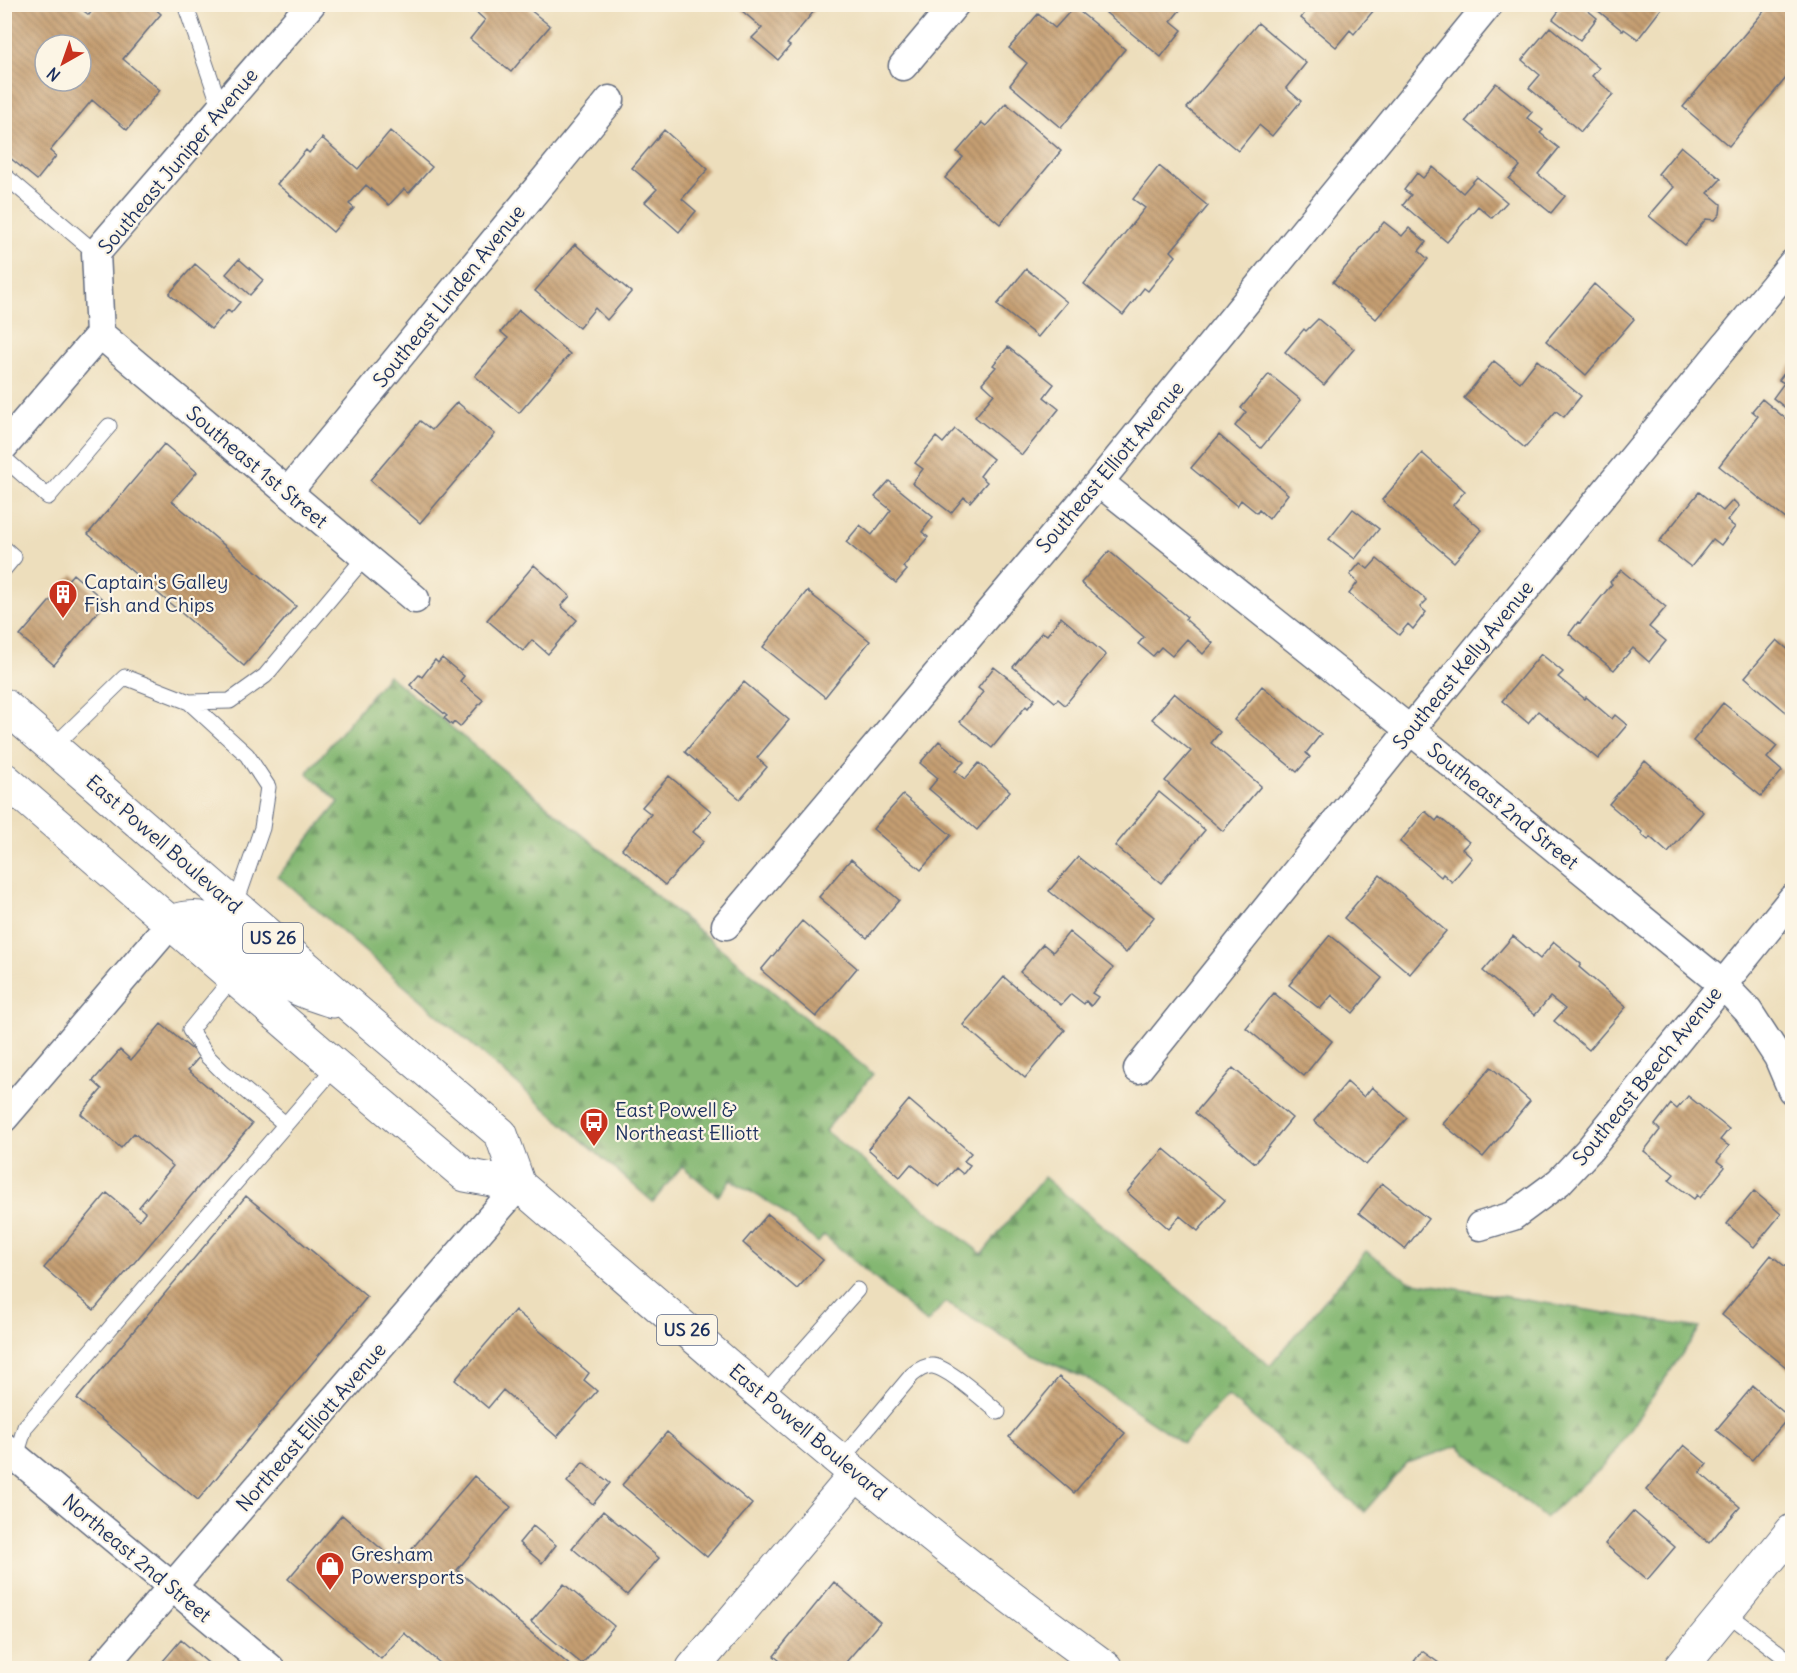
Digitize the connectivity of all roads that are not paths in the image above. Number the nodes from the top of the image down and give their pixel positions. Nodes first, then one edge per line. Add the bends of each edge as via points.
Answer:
1 (185, 4) edge
2 (311, 4) edge
3 (956, 4) edge
4 (1490, 4) edge
5 (903, 66) dead end
6 (610, 100) dead end
7 (221, 109) junction
8 (4, 175) edge
9 (96, 253) junction
10 (1792, 264) edge
11 (100, 334) junction
12 (109, 426) dead end
13 (4, 446) edge
14 (4, 458) edge
15 (1099, 482) junction
16 (288, 492) junction
17 (10, 552) edge
18 (365, 557) junction
19 (4, 569) edge
20 (415, 599) dead end
21 (189, 702) junction
22 (4, 705) edge
23 (1410, 730) junction
24 (53, 747) junction
25 (4, 779) edge
26 (1792, 899) edge
27 (235, 906) junction
28 (172, 922) junction
29 (726, 925) dead end
30 (234, 976) junction
31 (1722, 984) junction
32 (354, 1009) junction
33 (336, 1066) junction
34 (1138, 1069) dead end
35 (1792, 1090) edge
36 (8, 1106) edge
37 (285, 1124) junction
38 (519, 1185) junction
39 (1480, 1226) dead end
40 (857, 1290) dead end
41 (764, 1395) junction
42 (998, 1412) dead end
43 (8, 1457) edge
44 (848, 1467) junction
45 (1792, 1531) edge
46 (172, 1588) junction
47 (1726, 1612) junction
48 (1792, 1663) edge
49 (102, 1668) edge
50 (270, 1668) edge
51 (693, 1668) edge
52 (1106, 1668) edge
53 (1680, 1668) edge

1 - 7 lane
2 - 7 street, Southeast Juniper Avenue
3 - 5 street
4 - 15 street, Southeast Elliott Avenue
6 - 16 street, Southeast Linden Avenue
7 - 9 street, Southeast Juniper Avenue
8 - 9 lane
9 - 11 street, Southeast Juniper Avenue
10 - 23 street, Southeast Kelly Avenue
11 - 13 street
11 - 16 street, Southeast 1st Street
12 - 14 lane via 48,496
15 - 23 street, Southeast 2nd Street
15 - 29 street, Southeast Elliott Avenue
16 - 18 street, Southeast 1st Street
17 - 19 lane
18 - 20 street, Southeast 1st Street
18 - 21 lane via 265,676 230,701
21 - 24 lane via 125,677
21 - 27 lane via 247,755 268,787 262,828
22 - 24 main road, East Powell Boulevard / US 26
23 - 31 street, Southeast 2nd Street
23 - 34 street, Southeast Kelly Avenue
24 - 27 main road, East Powell Boulevard / US 26
25 - 28 main road, US 26
26 - 31 street, Southeast Beech Avenue
27 - 32 main road, East Powell Boulevard / US 26
28 - 30 main road, US 26
28 - 32 main road via 202,919 218,926 286,982
28 - 36 street
30 - 33 main road, US 26
30 - 37 lane via 190,1030 222,1071
31 - 35 street, Southeast 2nd Street via 1748,1011 1778,1057
31 - 39 street, Southeast Beech Avenue via 1590,1150 1559,1182 1513,1216
32 - 38 main road, East Powell Boulevard / US 26 via 501,1134
33 - 37 lane
33 - 38 main road, US 26 via 465,1175
37 - 43 lane via 25,1427
38 - 41 main road, East Powell Boulevard / US 26
38 - 46 street, Northeast Elliott Avenue
40 - 41 lane
41 - 44 main road, East Powell Boulevard / US 26
42 - 44 lane via 948,1372 933,1366 920,1368
43 - 46 street, Northeast 2nd Street
44 - 51 main road
44 - 52 main road, East Powell Boulevard / US 26 via 1034,1616
45 - 47 main road
46 - 49 street, Northeast Elliott Avenue
46 - 50 street, Northeast 2nd Street
47 - 48 lane
47 - 53 main road

